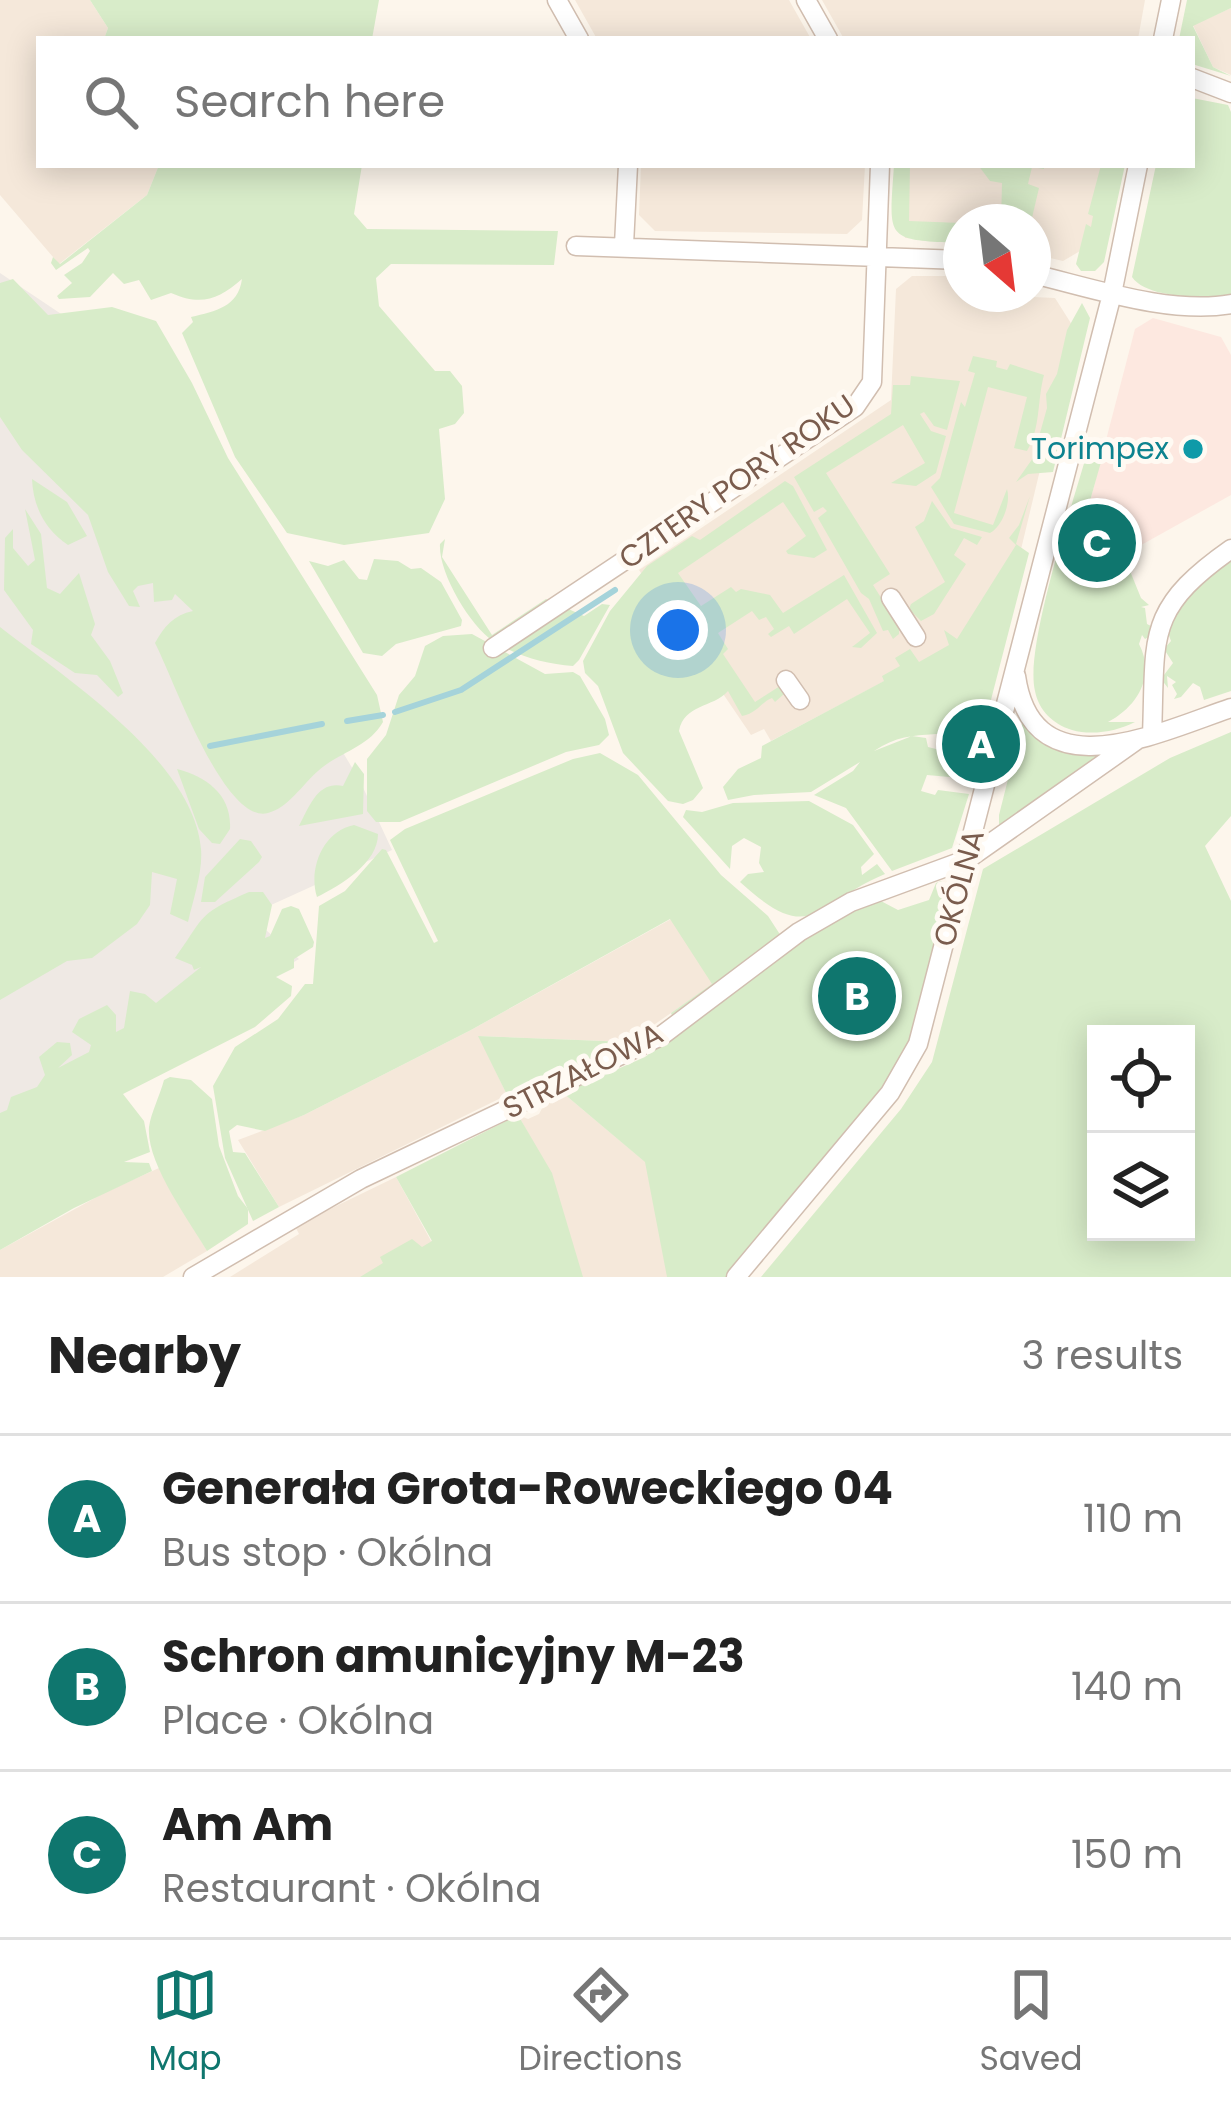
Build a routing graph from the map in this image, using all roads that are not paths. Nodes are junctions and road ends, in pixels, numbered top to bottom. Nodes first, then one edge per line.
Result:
1 (557, 0) edge
2 (806, 0) edge
3 (1171, 0) edge
4 (577, 36) edge
5 (826, 36) edge
6 (1164, 36) edge
7 (1195, 79) edge
8 (1231, 93) edge
9 (628, 168) edge
10 (880, 168) edge
11 (1137, 168) edge
12 (624, 245) junction
13 (576, 246) dead end
14 (877, 255) junction
15 (943, 259) edge
16 (1051, 279) edge
17 (1112, 294) junction
18 (1231, 304) edge
19 (1231, 548) edge
20 (891, 598) dead end
21 (916, 638) dead end
22 (493, 648) dead end
23 (1016, 659) junction
24 (786, 680) dead end
25 (800, 700) dead end
26 (1231, 707) edge
27 (1144, 737) junction
28 (968, 859) junction
29 (193, 1277) edge
30 (736, 1277) edge

1 - 4 street
2 - 5 street
3 - 6 street
7 - 8 street
9 - 12 street
10 - 14 street, CZTERY PORY ROKU
11 - 17 street, OKÓLNA
12 - 13 street
12 - 14 street
14 - 15 street
14 - 22 street, CZTERY PORY ROKU
16 - 17 street
17 - 18 street
17 - 23 street, OKÓLNA
19 - 27 street
20 - 21 street
23 - 27 street
23 - 28 street, OKÓLNA
24 - 25 street
26 - 27 street
27 - 28 street, STRZAŁOWA
28 - 29 street, STRZAŁOWA
28 - 30 street, OKÓLNA

